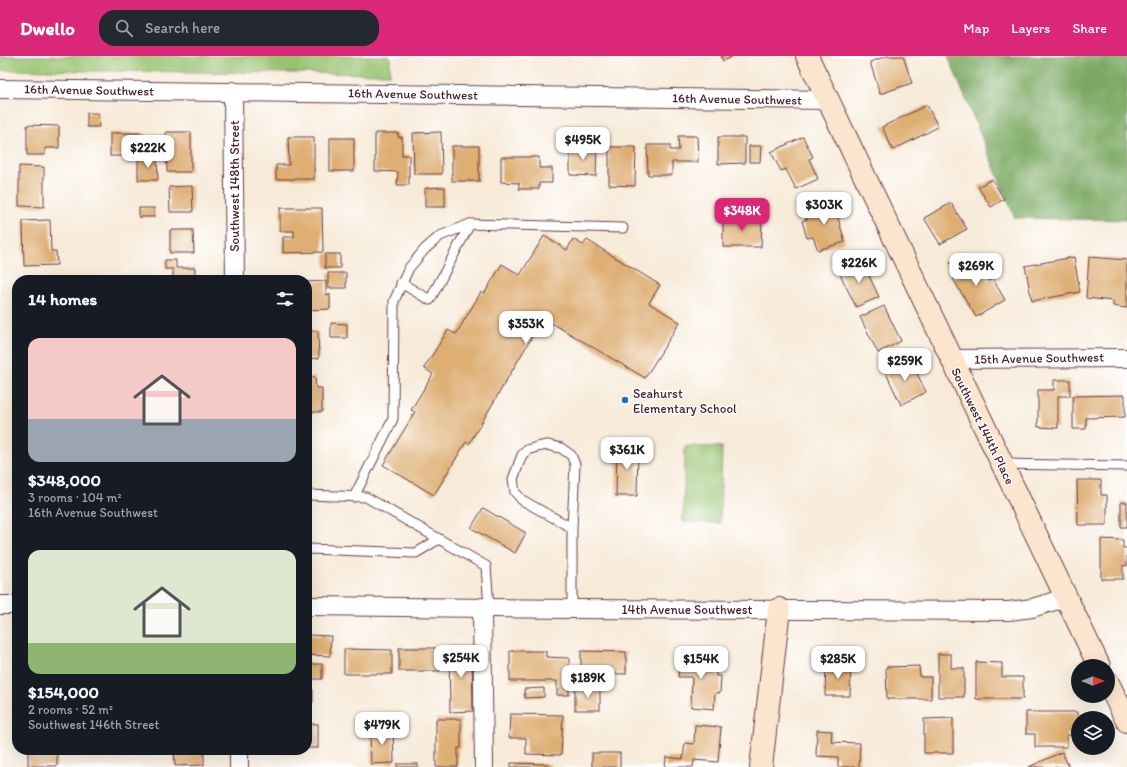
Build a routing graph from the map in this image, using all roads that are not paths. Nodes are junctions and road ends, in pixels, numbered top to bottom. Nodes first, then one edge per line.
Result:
1 (807, 56) edge
2 (0, 89) edge
3 (233, 91) junction
4 (827, 100) junction
5 (470, 224) junction
6 (623, 228) dead end
7 (235, 275) edge
8 (401, 282) junction
9 (1127, 358) edge
10 (951, 359) junction
11 (1001, 464) junction
12 (1127, 466) edge
13 (312, 495) edge
14 (354, 497) junction
15 (572, 528) junction
16 (439, 539) junction
17 (312, 549) edge
18 (1065, 598) junction
19 (0, 605) edge
20 (12, 605) edge
21 (312, 606) edge
22 (485, 607) junction
23 (572, 609) junction
24 (779, 609) junction
25 (1096, 659) edge
26 (1115, 697) edge
27 (1127, 721) edge
28 (239, 755) edge
29 (239, 767) edge
30 (484, 767) edge
31 (761, 767) edge

1 - 4 street, Southwest 144th Place
2 - 3 street, 16th Avenue Southwest
3 - 4 street, 16th Avenue Southwest
3 - 7 street, Southwest 148th Street
4 - 10 street, Southwest 144th Place
5 - 6 lane
5 - 8 lane
5 - 8 lane
8 - 14 lane
9 - 10 street, 15th Avenue Southwest
10 - 11 street, Southwest 144th Place
11 - 12 lane
11 - 18 street, Southwest 144th Place
13 - 14 lane
14 - 16 lane
15 - 15 lane
15 - 23 lane
16 - 17 lane
16 - 22 lane
18 - 24 street, 14th Avenue Southwest
18 - 25 street, Southwest 144th Place
19 - 20 street
21 - 22 street, 14th Avenue Southwest
22 - 23 street, 14th Avenue Southwest
22 - 30 street
23 - 24 street, 14th Avenue Southwest
24 - 31 street
26 - 27 street
28 - 29 street

